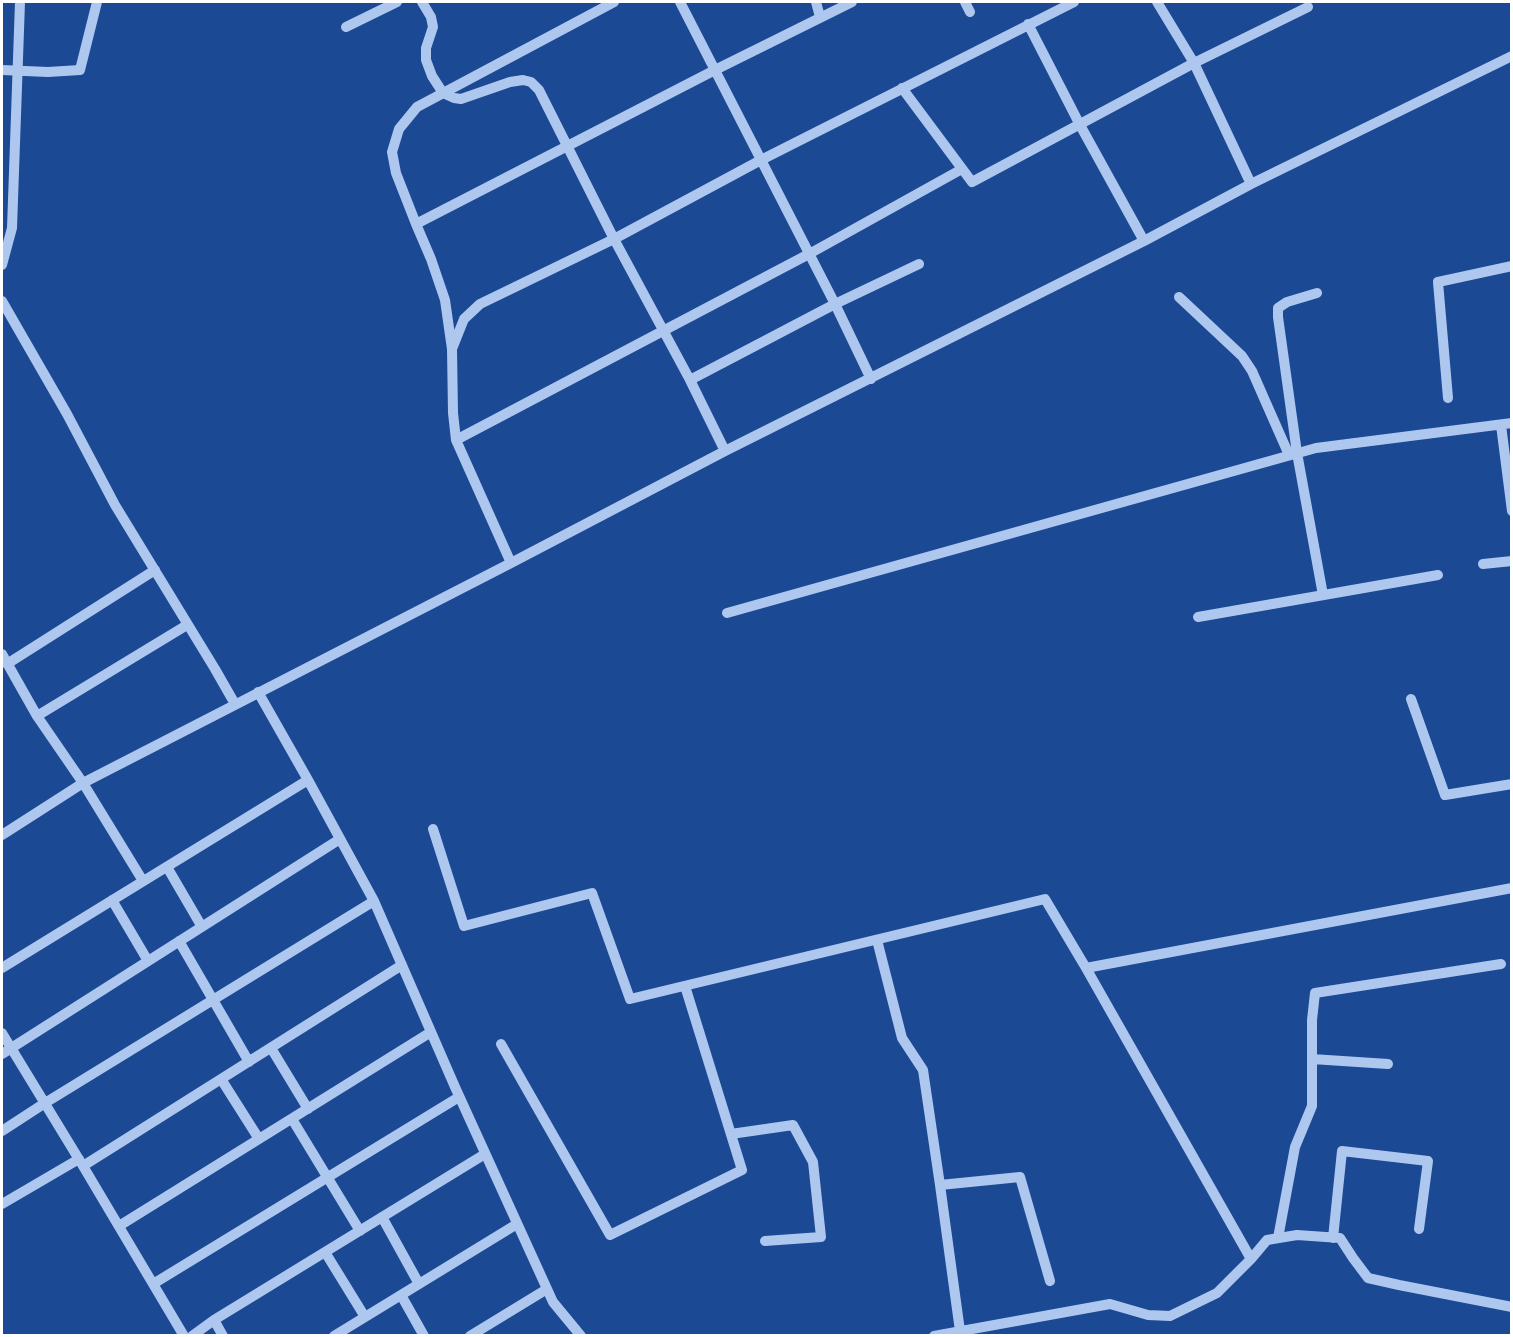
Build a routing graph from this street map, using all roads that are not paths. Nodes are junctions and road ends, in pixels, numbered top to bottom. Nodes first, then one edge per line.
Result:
1 (20, 2) edge
2 (98, 2) edge
3 (397, 2) edge
4 (422, 2) edge
5 (614, 2) edge
6 (680, 2) edge
7 (816, 2) edge
8 (852, 2) edge
9 (1074, 2) edge
10 (1157, 2) edge
11 (1308, 7) dead end
12 (820, 17) junction
13 (1028, 24) junction
14 (346, 27) dead end
15 (1512, 56) edge
16 (1194, 63) junction
17 (2, 70) edge
18 (715, 70) junction
19 (16, 71) junction
20 (902, 88) junction
21 (443, 93) junction
22 (1080, 124) junction
23 (567, 147) junction
24 (761, 160) junction
25 (962, 169) junction
26 (1251, 184) junction
27 (416, 224) junction
28 (614, 239) junction
29 (1144, 241) junction
30 (809, 254) junction
31 (919, 264) dead end
32 (2, 265) edge
33 (1512, 267) edge
34 (1317, 292) dead end
35 (1179, 297) dead end
36 (2, 302) edge
37 (835, 304) junction
38 (663, 330) junction
39 (452, 349) junction
40 (871, 379) junction
41 (690, 380) junction
42 (1448, 398) dead end
43 (1506, 424) edge
44 (456, 440) junction
45 (725, 451) junction
46 (1293, 454) junction
47 (1512, 511) edge
48 (1512, 561) edge
49 (511, 563) junction
50 (1483, 564) dead end
51 (155, 570) junction
52 (1438, 575) dead end
53 (1323, 595) junction
54 (728, 613) dead end
55 (1198, 617) dead end
56 (187, 625) junction
57 (4, 659) edge
58 (258, 692) junction
59 (1411, 699) dead end
60 (235, 704) junction
61 (37, 716) junction
62 (308, 780) junction
63 (83, 783) junction
64 (1512, 784) edge
65 (433, 828) dead end
66 (2, 835) edge
67 (340, 839) junction
68 (167, 867) junction
69 (143, 881) junction
70 (1512, 888) edge
71 (112, 900) junction
72 (374, 901) junction
73 (202, 927) junction
74 (877, 940) junction
75 (179, 941) junction
76 (148, 961) junction
77 (1502, 964) dead end
78 (402, 965) junction
79 (2, 968) edge
80 (1086, 968) junction
81 (685, 986) junction
82 (213, 1000) junction
83 (431, 1032) junction
84 (2, 1033) edge
85 (501, 1044) dead end
86 (271, 1048) junction
87 (6, 1051) edge
88 (1312, 1059) junction
89 (249, 1062) junction
90 (1388, 1064) dead end
91 (221, 1079) junction
92 (459, 1097) junction
93 (45, 1103) junction
94 (308, 1109) junction
95 (292, 1119) junction
96 (2, 1131) edge
97 (731, 1134) junction
98 (259, 1139) junction
99 (485, 1154) junction
100 (81, 1162) junction
101 (327, 1178) junction
102 (940, 1185) junction
103 (2, 1204) edge
104 (382, 1217) junction
105 (517, 1224) junction
106 (119, 1226) junction
107 (1419, 1229) dead end
108 (360, 1231) junction
109 (1278, 1238) junction
110 (1333, 1238) junction
111 (765, 1240) dead end
112 (325, 1252) junction
113 (1251, 1259) junction
114 (1050, 1281) dead end
115 (153, 1284) junction
116 (419, 1284) junction
117 (547, 1289) junction
118 (401, 1294) junction
119 (1512, 1307) edge
120 (365, 1317) junction
121 (214, 1320) junction
122 (960, 1331) junction
123 (184, 1335) edge
124 (192, 1335) edge
125 (223, 1335) edge
126 (334, 1335) edge
127 (424, 1335) edge
128 (470, 1335) edge
129 (581, 1335) edge
130 (934, 1335) edge

1 - 19 street
2 - 19 street
3 - 14 street
4 - 21 street
5 - 21 street
6 - 18 street
7 - 12 street
8 - 12 street
9 - 13 street
10 - 16 street
11 - 16 street
12 - 18 street
13 - 20 street
13 - 22 street
15 - 26 street
16 - 22 street
16 - 26 street
17 - 19 street
18 - 23 street
18 - 24 street
19 - 32 street
20 - 24 street
20 - 25 street
21 - 23 street
21 - 27 street
22 - 25 street
22 - 29 street
23 - 27 street
23 - 28 street
24 - 28 street
24 - 30 street
25 - 30 street
26 - 29 street
27 - 39 street
28 - 38 street
28 - 39 street
29 - 40 street
30 - 37 street
30 - 38 street
31 - 37 street
33 - 42 street
34 - 46 street
35 - 46 street
36 - 51 street
37 - 40 street
37 - 41 street
38 - 41 street
38 - 44 street
39 - 44 street
40 - 45 street
41 - 45 street
43 - 46 street
43 - 47 street
44 - 49 street
45 - 49 street
46 - 53 street
46 - 54 street
48 - 50 street
49 - 58 street
51 - 56 street
51 - 57 street
52 - 53 street
53 - 55 street
56 - 60 street
56 - 61 street
57 - 61 street
58 - 60 street
58 - 62 street
59 - 64 street
60 - 63 street
61 - 63 street
62 - 67 street
62 - 68 street
63 - 66 street
63 - 69 street
65 - 81 street
67 - 72 street
67 - 73 street
68 - 69 street
68 - 73 street
69 - 71 street
70 - 80 street
71 - 76 street
71 - 79 street
72 - 78 street
72 - 82 street
73 - 75 street
74 - 80 street
74 - 81 street
74 - 102 street
75 - 76 street
75 - 82 street
76 - 87 street
77 - 88 street
78 - 83 street
78 - 86 street
80 - 113 street
81 - 97 street
82 - 89 street
82 - 93 street
83 - 92 street
83 - 94 street
84 - 87 street
85 - 97 street
86 - 89 street
86 - 94 street
87 - 93 street
88 - 90 street
88 - 109 street
89 - 91 street
91 - 98 street
91 - 100 street
92 - 99 street
92 - 101 street
93 - 96 street
93 - 100 street
94 - 95 street
95 - 98 street
95 - 101 street
97 - 111 street
98 - 106 street
99 - 104 street
99 - 105 street
100 - 103 street
100 - 106 street
101 - 108 street
101 - 115 street
102 - 114 street
102 - 122 street
104 - 108 street
104 - 116 street
105 - 116 street
105 - 117 street
106 - 115 street
107 - 110 street
108 - 112 street
109 - 110 street
109 - 113 street
110 - 119 street
112 - 120 street
112 - 121 street
113 - 122 street
115 - 123 street
116 - 118 street
117 - 128 street
117 - 129 street
118 - 120 street
118 - 127 street
120 - 126 street
121 - 124 street
121 - 125 street
122 - 130 street

